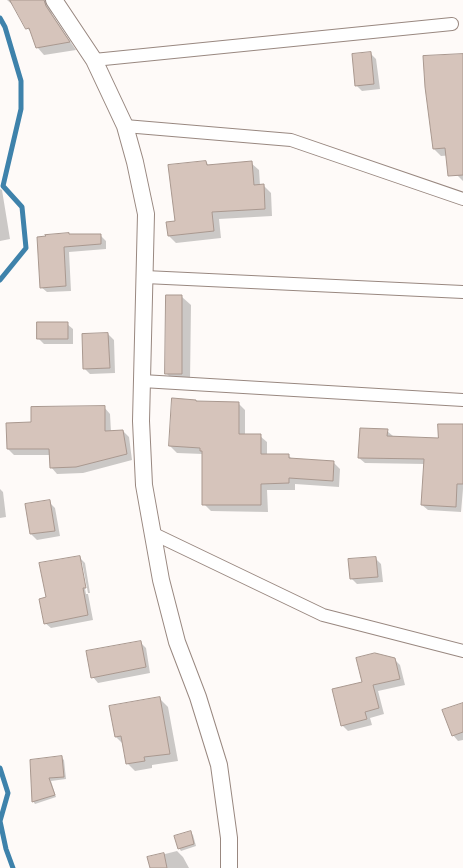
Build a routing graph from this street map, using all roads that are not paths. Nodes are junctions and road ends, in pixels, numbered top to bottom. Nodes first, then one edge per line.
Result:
1 (54, 0) edge
2 (452, 24) dead end
3 (94, 60) junction
4 (124, 126) junction
5 (463, 200) edge
6 (145, 277) junction
7 (463, 292) edge
8 (142, 381) junction
9 (463, 400) edge
10 (152, 534) junction
11 (463, 650) edge
12 (229, 868) edge

1 - 3 street
2 - 3 street
3 - 4 street
4 - 5 street
4 - 6 street
6 - 7 street
6 - 8 street
8 - 9 street
8 - 10 street
10 - 11 street
10 - 12 street

